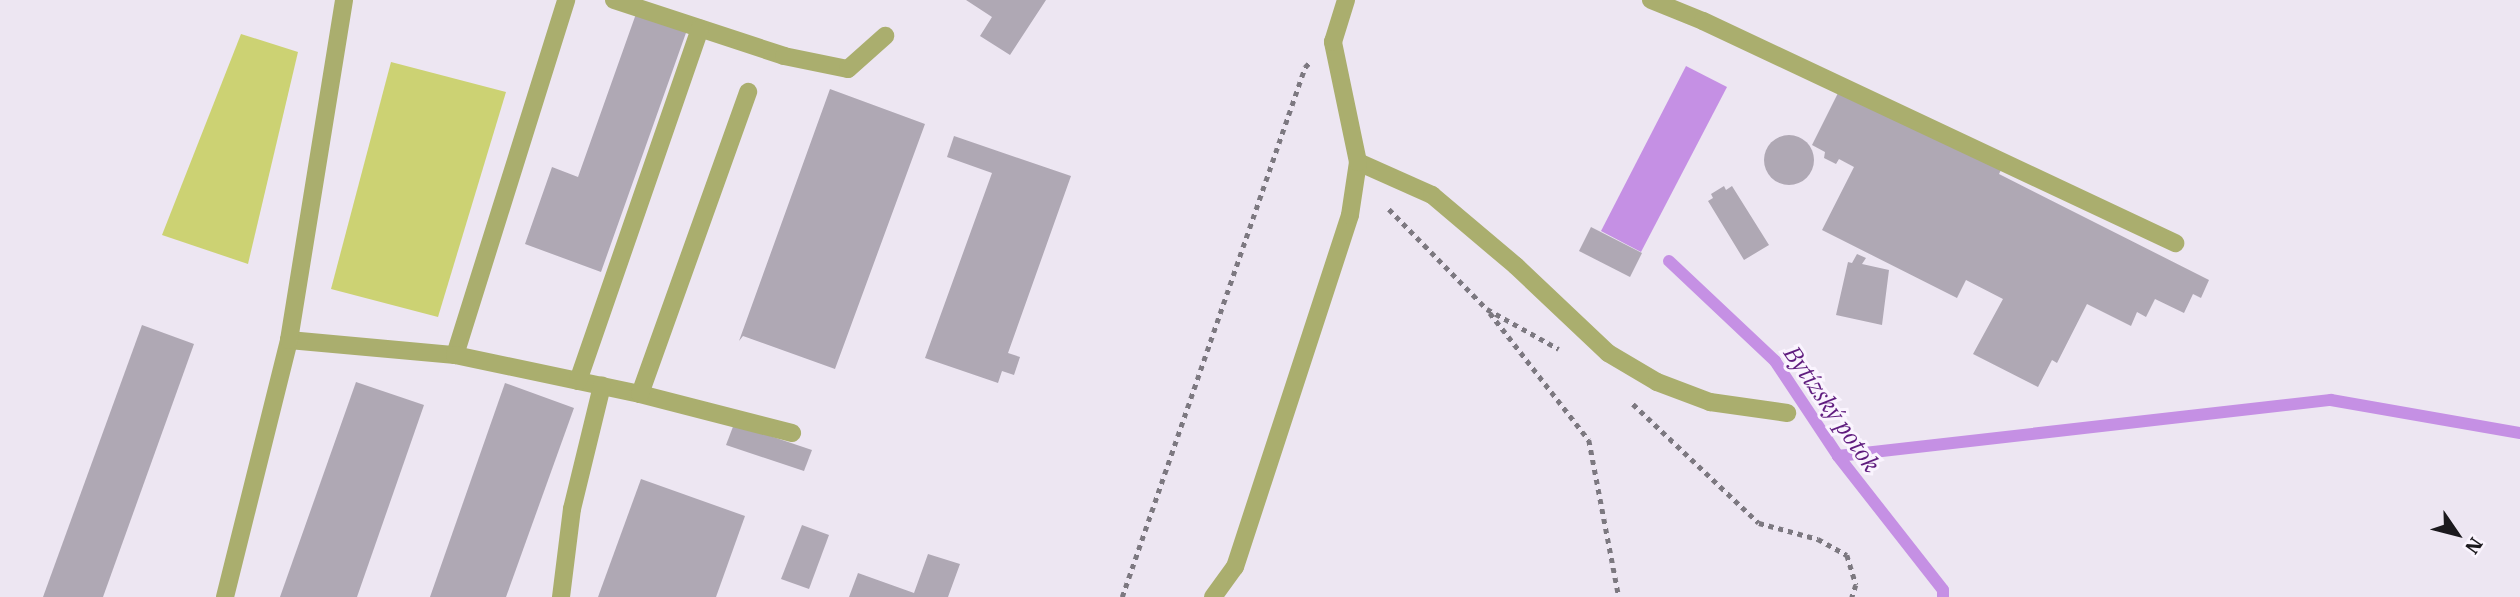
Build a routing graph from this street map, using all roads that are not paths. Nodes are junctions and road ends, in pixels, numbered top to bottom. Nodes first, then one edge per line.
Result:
1 (344, 0) edge
2 (566, 0) edge
3 (614, 0) edge
4 (1346, 0) edge
5 (1651, 0) edge
6 (700, 28) junction
7 (885, 36) dead end
8 (748, 92) dead end
9 (1357, 162) junction
10 (2175, 243) dead end
11 (289, 340) junction
12 (455, 355) junction
13 (578, 381) junction
14 (602, 386) junction
15 (640, 394) junction
16 (1787, 413) dead end
17 (792, 433) dead end
18 (225, 597) edge
19 (561, 597) edge
20 (1213, 597) edge

1 - 11 lane
2 - 12 lane
3 - 6 lane
4 - 9 lane
5 - 10 lane
6 - 7 lane
6 - 13 lane
8 - 15 lane
9 - 16 lane
9 - 20 lane
11 - 12 lane
11 - 18 lane
12 - 13 lane
13 - 14 lane
14 - 15 lane
14 - 19 lane
15 - 17 lane

